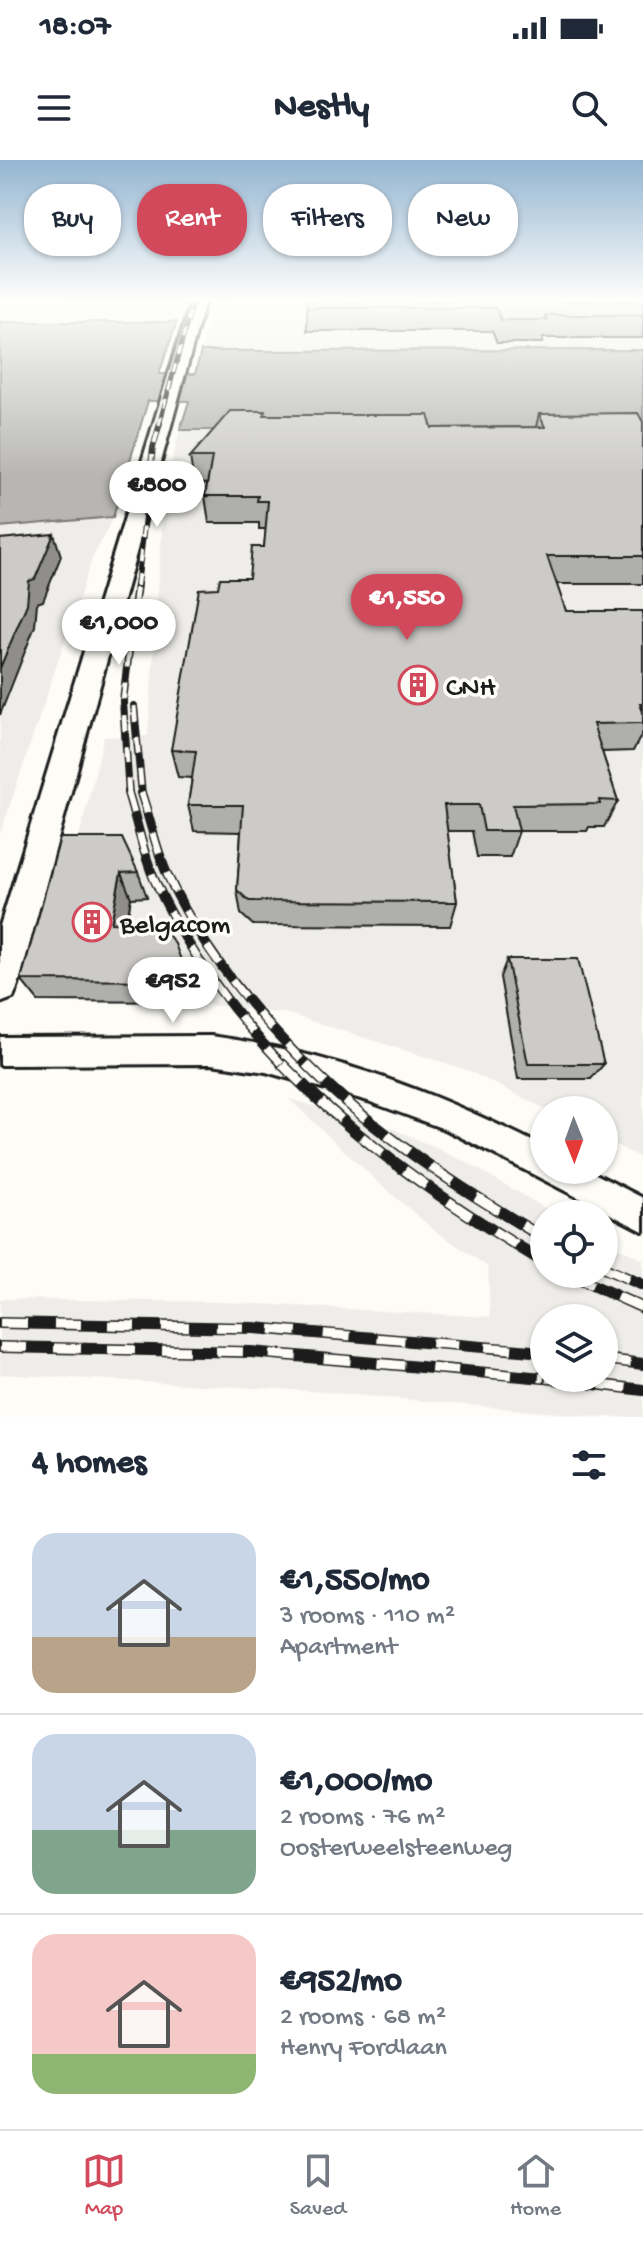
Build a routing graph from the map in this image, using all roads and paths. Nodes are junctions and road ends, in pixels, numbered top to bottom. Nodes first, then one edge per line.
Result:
1 (181, 360) edge
2 (0, 986) edge
3 (0, 1051) edge
4 (530, 1157) edge
5 (582, 1184) edge
6 (643, 1215) edge

1 - 2 main road
3 - 4 street
5 - 6 street

